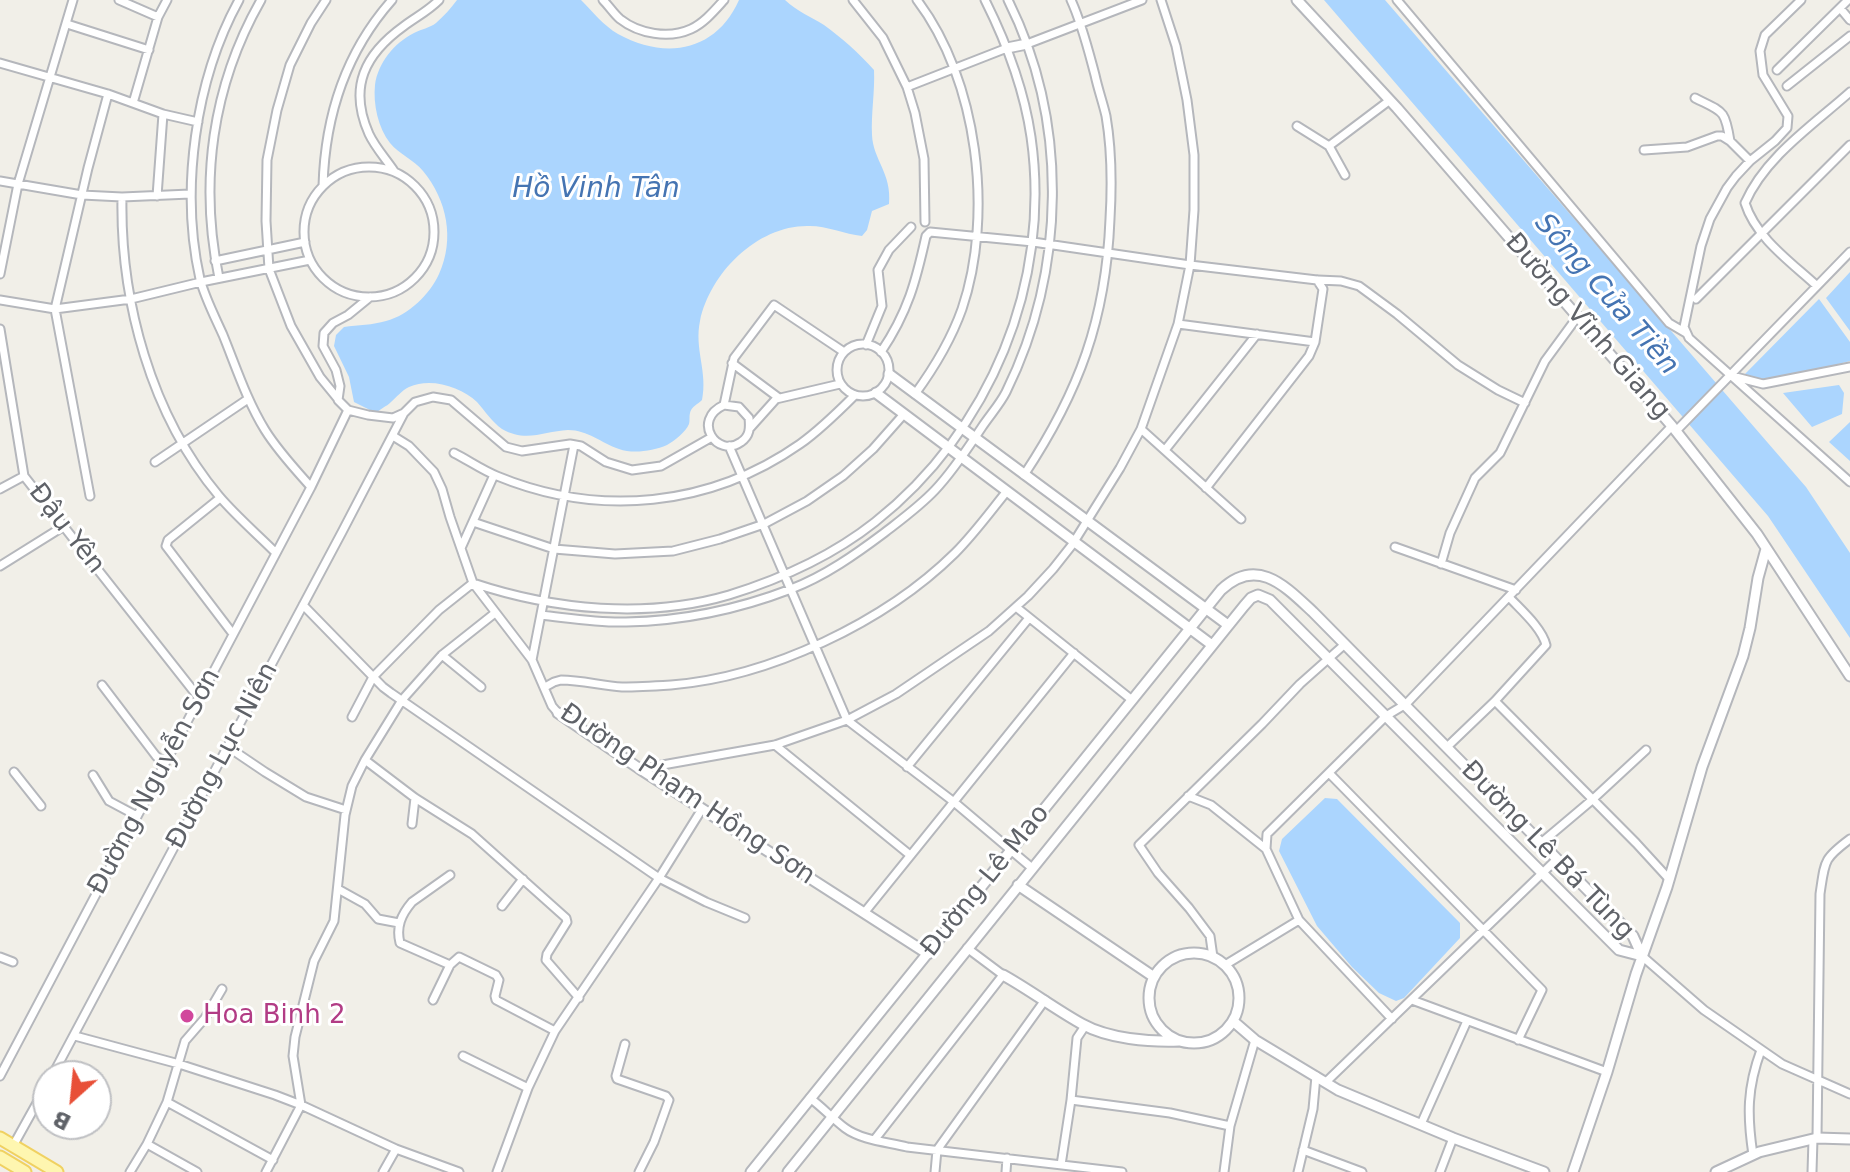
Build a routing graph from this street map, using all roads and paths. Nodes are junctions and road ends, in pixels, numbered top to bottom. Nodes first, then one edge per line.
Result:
1 (73, 0) edge
2 (119, 0) edge
3 (167, 0) edge
4 (239, 0) edge
5 (261, 0) edge
6 (326, 0) edge
7 (392, 0) edge
8 (439, 0) edge
9 (603, 0) edge
10 (724, 0) edge
11 (853, 0) edge
12 (917, 0) edge
13 (985, 0) edge
14 (1008, 0) edge
15 (1071, 0) edge
16 (1142, 0) edge
17 (1161, 0) edge
18 (1297, 0) edge
19 (1397, 0) edge
20 (1801, 0) edge
21 (1848, 0) edge
22 (1840, 8) junction
23 (158, 17) junction
24 (1850, 20) edge
25 (1082, 23) junction
26 (67, 24) junction
27 (1850, 36) edge
28 (1027, 44) junction
29 (1007, 48) junction
30 (149, 50) junction
31 (0, 63) edge
32 (954, 68) junction
33 (1777, 70) dead end
34 (51, 77) junction
35 (1787, 86) dead end
36 (907, 87) junction
37 (1850, 92) edge
38 (108, 94) junction
39 (204, 98) junction
40 (1695, 98) dead end
41 (1390, 100) junction
42 (220, 102) junction
43 (133, 103) junction
44 (163, 114) junction
45 (198, 122) junction
46 (1297, 126) dead end
47 (1730, 141) junction
48 (1850, 145) edge
49 (1329, 146) junction
50 (1644, 150) dead end
51 (1750, 161) junction
52 (395, 173) junction
53 (1345, 175) dead end
54 (0, 181) edge
55 (18, 184) junction
56 (323, 186) junction
57 (190, 194) junction
58 (82, 195) junction
59 (157, 196) junction
60 (122, 197) junction
61 (925, 222) dead end
62 (911, 227) dead end
63 (1761, 233) junction
64 (977, 237) junction
65 (305, 242) junction
66 (1033, 242) junction
67 (1050, 245) junction
68 (268, 251) junction
69 (1850, 252) edge
70 (1109, 254) junction
71 (310, 260) junction
72 (215, 261) junction
73 (1190, 265) junction
74 (269, 269) junction
75 (0, 274) edge
76 (219, 278) junction
77 (1317, 280) junction
78 (201, 282) junction
79 (1817, 286) junction
80 (370, 297) junction
81 (131, 299) junction
82 (1696, 299) dead end
83 (0, 300) edge
84 (55, 309) junction
85 (1578, 316) junction
86 (1178, 324) junction
87 (0, 329) edge
88 (1686, 333) junction
89 (1257, 334) junction
90 (1315, 342) junction
91 (866, 345) junction
92 (844, 352) junction
93 (881, 352) junction
94 (732, 363) junction
95 (1850, 367) edge
96 (889, 374) junction
97 (1727, 379) junction
98 (840, 384) junction
99 (876, 393) junction
100 (915, 394) junction
101 (855, 395) junction
102 (779, 398) junction
103 (248, 399) junction
104 (338, 400) junction
105 (1525, 403) junction
106 (724, 405) junction
107 (348, 410) junction
108 (404, 413) junction
109 (904, 414) junction
110 (750, 428) junction
111 (1674, 428) junction
112 (963, 429) junction
113 (1141, 429) junction
114 (393, 436) junction
115 (712, 437) junction
116 (975, 438) junction
117 (183, 443) junction
118 (574, 445) junction
119 (729, 446) junction
120 (948, 448) junction
121 (1165, 450) junction
122 (454, 453) dead end
123 (961, 457) junction
124 (155, 462) dead end
125 (494, 475) junction
126 (1024, 475) junction
127 (24, 476) junction
128 (743, 476) junction
129 (1850, 482) edge
130 (311, 487) junction
131 (1206, 488) junction
132 (0, 489) edge
133 (1007, 491) junction
134 (90, 496) dead end
135 (564, 496) junction
136 (220, 498) junction
137 (1241, 519) dead end
138 (1086, 521) junction
139 (473, 522) junction
140 (764, 524) junction
141 (64, 526) junction
142 (1074, 541) junction
143 (1395, 547) dead end
144 (461, 548) junction
145 (554, 549) junction
146 (1766, 549) junction
147 (276, 553) junction
148 (1441, 564) junction
149 (0, 566) edge
150 (785, 575) junction
151 (473, 583) junction
152 (791, 589) junction
153 (1221, 590) joint
154 (1516, 590) junction
155 (1509, 597) junction
156 (1270, 600) joint
157 (544, 602) junction
158 (303, 605) junction
159 (1016, 607) junction
160 (1206, 609) junction
161 (495, 613) junction
162 (541, 615) junction
163 (1029, 618) junction
164 (1228, 625) junction
165 (1190, 628) junction
166 (233, 634) junction
167 (1345, 644) junction
168 (1212, 645) junction
169 (816, 646) junction
170 (1074, 653) junction
171 (442, 655) junction
172 (1329, 659) junction
173 (532, 660) junction
174 (1850, 676) edge
175 (373, 677) junction
176 (102, 685) dead end
177 (481, 687) dead end
178 (545, 687) junction
179 (199, 698) junction
180 (402, 700) junction
181 (1132, 700) junction
182 (1495, 701) junction
183 (1406, 704) junction
184 (558, 713) joint
185 (1386, 716) junction
186 (352, 717) dead end
187 (847, 720) junction
188 (775, 745) junction
189 (228, 747) junction
190 (1447, 747) junction
191 (1646, 750) dead end
192 (365, 760) junction
193 (166, 761) junction
194 (907, 767) junction
195 (640, 769) junction
196 (14, 772) dead end
197 (1329, 773) junction
198 (93, 775) dead end
199 (1188, 796) junction
200 (415, 798) junction
201 (1592, 800) junction
202 (954, 802) junction
203 (41, 806) dead end
204 (702, 809) junction
205 (346, 810) junction
206 (137, 816) junction
207 (412, 824) dead end
208 (1850, 839) edge
209 (1541, 843) junction
210 (1266, 849) junction
211 (1011, 850) junction
212 (910, 855) junction
213 (1557, 859) junction
214 (1032, 868) junction
215 (1542, 874) junction
216 (450, 875) dead end
217 (659, 878) junction
218 (523, 879) junction
219 (1669, 879) junction
220 (1018, 885) junction
221 (338, 889) junction
222 (502, 906) dead end
223 (864, 913) junction
224 (745, 918) dead end
225 (1299, 920) junction
226 (399, 923) junction
227 (1483, 931) junction
228 (967, 948) junction
229 (928, 954) junction
230 (1642, 956) junction
231 (0, 957) edge
232 (1213, 957) junction
233 (13, 962) dead end
234 (450, 965) junction
235 (1225, 965) junction
236 (1003, 975) junction
237 (1154, 977) junction
238 (222, 989) dead end
239 (579, 998) junction
240 (433, 1000) dead end
241 (1045, 1000) junction
242 (1412, 1000) junction
243 (1392, 1019) junction
244 (1233, 1021) junction
245 (1467, 1021) junction
246 (1085, 1026) junction
247 (555, 1031) junction
248 (75, 1036) junction
249 (1255, 1040) junction
250 (1518, 1040) junction
251 (1183, 1041) junction
252 (625, 1044) dead end
253 (1761, 1050) junction
254 (463, 1056) dead end
255 (61, 1060) edge
256 (179, 1064) junction
257 (1607, 1072) junction
258 (0, 1076) edge
259 (1316, 1076) junction
260 (1326, 1082) junction
261 (1818, 1082) junction
262 (528, 1088) junction
263 (1850, 1094) edge
264 (810, 1098) junction
265 (1071, 1100) junction
266 (167, 1102) junction
267 (301, 1105) junction
268 (32, 1112) edge
269 (834, 1117) junction
270 (1421, 1124) junction
271 (1230, 1126) junction
272 (0, 1138) edge
273 (1453, 1138) junction
274 (1815, 1138) junction
275 (875, 1139) junction
276 (1850, 1139) edge
277 (147, 1144) junction
278 (13, 1146) junction
279 (396, 1149) junction
280 (937, 1150) junction
281 (1303, 1150) junction
282 (1753, 1155) junction
283 (1007, 1158) junction
284 (2, 1159) edge
285 (273, 1160) junction
286 (1061, 1165) junction
287 (1734, 1168) edge
288 (25, 1172) edge
289 (57, 1172) edge
290 (130, 1172) edge
291 (197, 1172) edge
292 (266, 1172) edge
293 (383, 1172) edge
294 (458, 1172) edge
295 (497, 1172) edge
296 (639, 1172) edge
297 (751, 1172) edge
298 (788, 1172) edge
299 (935, 1172) edge
300 (1006, 1172) edge
301 (1122, 1172) edge
302 (1224, 1172) edge
303 (1298, 1172) edge
304 (1362, 1172) edge
305 (1440, 1172) edge
306 (1544, 1172) edge
307 (1573, 1172) edge
308 (1716, 1172) edge
309 (1812, 1172) edge

1 - 26 street
2 - 23 street
3 - 23 street
4 - 39 street
5 - 42 street
6 - 68 street
7 - 56 street
8 - 52 street
9 - 10 street
11 - 36 street
12 - 32 street
13 - 29 street
14 - 28 street
15 - 25 street
16 - 25 street
17 - 73 street
18 - 41 street, Đường Vĩnh Giang
19 - 88 street
20 - 51 street
21 - 22 street
22 - 24 street
22 - 33 street
23 - 30 street
25 - 28 street
25 - 70 street
26 - 30 street
26 - 34 street
27 - 35 street
28 - 29 street
28 - 67 street
29 - 32 street
29 - 66 street
30 - 43 street
31 - 34 street
32 - 36 street
32 - 64 street
34 - 38 street
34 - 55 street
36 - 61 street
37 - 63 street
38 - 43 street
38 - 58 street
39 - 42 street
39 - 45 street
40 - 47 street
41 - 49 street
41 - 85 street, Đường Vĩnh Giang
42 - 72 street
43 - 44 street
44 - 45 street
44 - 59 street
45 - 57 street
46 - 49 street
47 - 50 street
47 - 51 street
48 - 63 street
49 - 53 street
51 - 88 street
52 - 56 street
52 - 80 street
54 - 55 street
55 - 58 street
55 - 75 street
56 - 65 street
57 - 59 street
57 - 78 street
58 - 60 street
58 - 84 street
59 - 60 street
60 - 81 street
62 - 91 street
63 - 79 street
63 - 82 street
64 - 66 street
64 - 93 street
64 - 100 street
65 - 68 street
65 - 71 street
66 - 67 street
66 - 112 street
67 - 70 street
67 - 116 street
68 - 72 street
68 - 74 street
69 - 79 street
70 - 73 street
70 - 126 street
71 - 74 street
71 - 80 street
72 - 76 street
73 - 77 street
73 - 86 street
74 - 76 street
74 - 104 street
76 - 78 street
77 - 90 street
77 - 105 street
78 - 81 street
78 - 103 street
79 - 97 street
80 - 104 street
81 - 84 street
81 - 117 street
83 - 84 street
84 - 134 street
85 - 105 street
85 - 111 street, Đường Vĩnh Giang
86 - 89 street
86 - 113 street
87 - 127 street, Đậu Yên
88 - 97 street
89 - 90 street
89 - 121 street
90 - 131 street
91 - 92 street
91 - 93 street
92 - 94 street
92 - 98 street
93 - 96 street
94 - 102 street
94 - 106 street
95 - 97 street
96 - 99 street
96 - 100 street
97 - 111 street
97 - 129 street
98 - 101 street
98 - 102 street
99 - 101 street
99 - 109 street
100 - 112 street
101 - 128 street
102 - 110 street
103 - 117 street
103 - 130 street
104 - 107 street
105 - 148 street
106 - 110 street
106 - 115 street
107 - 108 street
107 - 130 street, Đường Nguyễn Sơn
108 - 114 street, Đường Lục Niên
108 - 118 street
109 - 120 street
109 - 140 street
110 - 119 street
111 - 146 street, Đường Vĩnh Giang
111 - 154 street
112 - 116 street
112 - 120 street
113 - 121 street
113 - 138 street
114 - 144 street, Đường Phạm Hồng Sơn
114 - 158 street, Đường Lục Niên
115 - 118 street
115 - 119 street
116 - 123 street
116 - 126 street
117 - 124 street
117 - 136 street
118 - 135 street
119 - 128 street
120 - 123 street
120 - 150 street
121 - 131 street
122 - 125 street
123 - 133 street
123 - 152 street
125 - 135 street
125 - 139 street
126 - 138 street
127 - 132 street
127 - 141 street, Đậu Yên
128 - 135 street
128 - 140 street
130 - 147 street, Đường Nguyễn Sơn
131 - 137 street
133 - 142 street
133 - 169 street
135 - 145 street
136 - 147 street
136 - 166 street
138 - 142 street
138 - 160 street
139 - 144 street
139 - 145 street
140 - 145 street
140 - 150 street
141 - 149 street
141 - 179 street, Đậu Yên
142 - 159 street
142 - 165 street
143 - 148 street
144 - 151 street, Đường Phạm Hồng Sơn
145 - 157 street
146 - 174 street, Đường Vĩnh Giang
146 - 219 street
147 - 166 street, Đường Nguyễn Sơn
148 - 154 street
150 - 152 street
150 - 157 street
151 - 157 street
151 - 161 street, Đường Phạm Hồng Sơn
151 - 175 street
152 - 162 street
152 - 169 street
153 - 160 street, Đường Lê Mao
153 - 167 street, Đường Lê Bá Tùng
154 - 155 street
155 - 182 street
155 - 183 street
156 - 164 street, Đường Lê Mao
156 - 172 street, Đường Lê Bá Tùng
157 - 162 street
158 - 175 street
158 - 189 street, Đường Lục Niên
159 - 163 street
159 - 187 street
160 - 164 street
160 - 165 street, Đường Lê Mao
161 - 171 street
161 - 173 street, Đường Phạm Hồng Sơn
162 - 173 street
163 - 170 street
163 - 194 street
164 - 168 street, Đường Lê Mao
165 - 168 street
165 - 181 street, Đường Lê Mao
166 - 179 street, Đường Nguyễn Sơn
167 - 172 street
167 - 183 street, Đường Lê Bá Tùng
168 - 214 street, Đường Lê Mao
169 - 178 street
169 - 187 street
170 - 181 street
170 - 202 street
171 - 177 street
171 - 180 street
172 - 185 street, Đường Lê Bá Tùng
172 - 199 street
173 - 178 street, Đường Phạm Hồng Sơn
175 - 180 street
175 - 186 street
176 - 193 street
178 - 184 street, Đường Phạm Hồng Sơn
179 - 193 street, Đường Nguyễn Sơn
180 - 192 street
180 - 217 street
181 - 211 street, Đường Lê Mao
182 - 190 street
182 - 201 street
183 - 185 street
183 - 190 street, Đường Lê Bá Tùng
184 - 195 street, Đường Phạm Hồng Sơn
185 - 197 street
185 - 215 street, Đường Lê Bá Tùng
187 - 188 street
187 - 194 street
188 - 195 street
188 - 212 street
189 - 205 street
189 - 248 street, Đường Lục Niên
190 - 209 street, Đường Lê Bá Tùng
191 - 201 street
192 - 200 street
192 - 205 street
193 - 206 street, Đường Nguyễn Sơn
194 - 202 street
195 - 204 street, Đường Phạm Hồng Sơn
196 - 203 street
197 - 210 street
197 - 227 street
198 - 206 street
199 - 210 street
199 - 232 street
200 - 207 street
200 - 218 street
201 - 209 street
201 - 219 street
202 - 211 street
202 - 212 street
204 - 217 street
204 - 223 street, Đường Phạm Hồng Sơn
205 - 221 street
206 - 258 street, Đường Nguyễn Sơn
208 - 261 street
209 - 213 street, Đường Lê Bá Tùng
210 - 225 street
211 - 214 street
211 - 229 street, Đường Lê Mao
212 - 223 street
213 - 215 street
213 - 230 street, Đường Lê Bá Tùng
214 - 220 street, Đường Lê Mao
215 - 227 street
215 - 230 street, Đường Lê Bá Tùng
216 - 226 street
217 - 224 street
217 - 239 street
218 - 222 street
218 - 239 street
219 - 230 street
220 - 228 street, Đường Lê Mao
220 - 237 street
221 - 226 street
221 - 267 street
223 - 229 street, Đường Phạm Hồng Sơn
225 - 235 street
225 - 243 street
226 - 234 street
227 - 242 street
227 - 250 street
228 - 236 street
228 - 269 street, Đường Lê Mao
229 - 264 street, Đường Lê Mao
230 - 253 street
230 - 257 street
231 - 233 street
232 - 235 street
232 - 237 street
234 - 240 street
234 - 247 street
235 - 244 street
236 - 241 street
236 - 275 street
237 - 251 street
238 - 256 street
239 - 247 street
241 - 246 street
241 - 280 street
242 - 243 street
242 - 245 street
243 - 260 street
244 - 249 street
244 - 251 street
245 - 250 street
245 - 270 street
246 - 251 street
246 - 265 street
247 - 262 street
248 - 255 street, Đường Lục Niên
248 - 256 street
249 - 259 street
249 - 271 street
250 - 257 street
252 - 296 street
253 - 261 street
253 - 282 street
254 - 262 street
256 - 266 street
256 - 267 street
257 - 307 street
259 - 260 street
259 - 281 street
260 - 270 street
261 - 263 street
261 - 274 street
262 - 295 street
264 - 269 street
264 - 297 street, Đường Lê Mao
265 - 271 street
265 - 286 street
266 - 277 street
266 - 285 street
267 - 279 street
267 - 285 street
268 - 278 street
269 - 275 street
269 - 298 street, Đường Lê Mao
270 - 273 street
271 - 302 street
272 - 278 main road
273 - 305 street
273 - 306 street
274 - 276 street
274 - 282 street
274 - 309 street
275 - 280 street
277 - 290 street
277 - 291 street
278 - 284 main road
278 - 289 main road
279 - 293 street
279 - 294 street
280 - 283 street
280 - 299 street
281 - 303 street
281 - 304 street
282 - 287 street
283 - 286 street
283 - 300 street
284 - 288 main road
285 - 292 street
286 - 301 street
287 - 308 street

